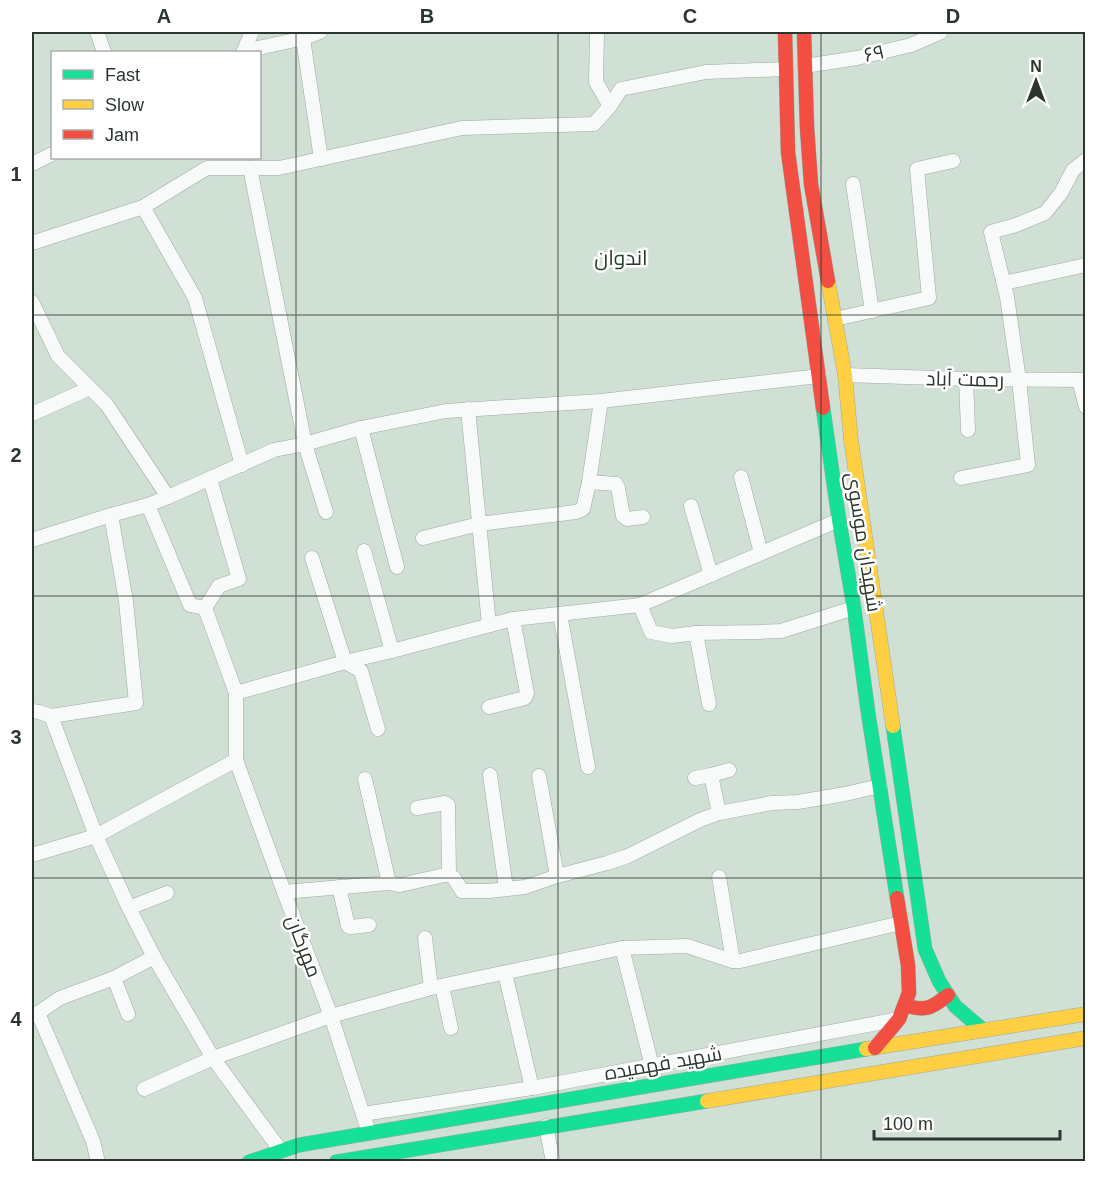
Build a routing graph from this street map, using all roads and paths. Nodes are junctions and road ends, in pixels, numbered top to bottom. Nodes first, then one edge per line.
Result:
1 (97, 32) edge
2 (252, 32) edge
3 (320, 32) edge
4 (597, 32) edge
5 (785, 32) edge
6 (804, 32) edge
7 (941, 32) edge
8 (303, 34) edge
9 (104, 51) edge
10 (243, 51) edge
11 (246, 51) edge
12 (805, 66) junction
13 (786, 69) junction
14 (610, 106) junction
15 (51, 154) edge
16 (321, 159) junction
17 (953, 160) dead end
18 (1086, 160) edge
19 (32, 164) edge
20 (250, 168) junction
21 (853, 184) dead end
22 (143, 207) junction
23 (32, 243) edge
24 (1086, 265) edge
25 (1004, 283) junction
26 (32, 302) edge
27 (872, 310) junction
28 (835, 319) junction
29 (845, 375) junction
30 (819, 376) junction
31 (966, 380) junction
32 (1019, 380) junction
33 (1082, 380) edge
34 (90, 388) junction
35 (601, 401) junction
36 (1086, 407) edge
37 (468, 409) junction
38 (32, 414) edge
39 (361, 428) junction
40 (968, 430) dead end
41 (305, 444) junction
42 (242, 465) junction
43 (741, 477) dead end
44 (961, 478) dead end
45 (210, 479) junction
46 (589, 482) junction
47 (168, 497) junction
48 (148, 505) junction
49 (691, 506) dead end
50 (326, 512) dead end
51 (111, 516) junction
52 (644, 516) dead end
53 (840, 520) junction
54 (479, 524) junction
55 (423, 538) dead end
56 (32, 540) edge
57 (364, 551) dead end
58 (761, 553) junction
59 (312, 558) dead end
60 (397, 567) dead end
61 (711, 574) junction
62 (640, 605) junction
63 (205, 608) junction
64 (855, 608) junction
65 (560, 614) junction
66 (513, 619) junction
67 (489, 625) junction
68 (696, 633) junction
69 (392, 651) junction
70 (345, 662) junction
71 (236, 693) junction
72 (710, 704) dead end
73 (489, 707) dead end
74 (32, 711) edge
75 (51, 716) junction
76 (378, 729) dead end
77 (236, 760) junction
78 (588, 767) dead end
79 (729, 770) dead end
80 (490, 775) dead end
81 (711, 775) junction
82 (539, 776) dead end
83 (695, 778) dead end
84 (365, 779) dead end
85 (880, 786) junction
86 (417, 808) dead end
87 (719, 813) junction
88 (96, 836) junction
89 (32, 855) edge
90 (449, 874) junction
91 (557, 876) junction
92 (719, 877) dead end
93 (389, 883) junction
94 (339, 887) junction
95 (506, 888) junction
96 (284, 892) junction
97 (167, 893) dead end
98 (129, 908) junction
99 (901, 924) junction
100 (369, 925) dead end
101 (425, 938) dead end
102 (622, 948) junction
103 (154, 957) junction
104 (733, 962) junction
105 (505, 973) junction
106 (114, 978) junction
107 (437, 987) junction
108 (948, 995) junction
109 (905, 1005) junction
110 (35, 1014) edge
111 (128, 1014) dead end
112 (1086, 1014) edge
113 (331, 1016) junction
114 (899, 1019) junction
115 (452, 1028) dead end
116 (983, 1030) junction
117 (1086, 1038) edge
118 (875, 1048) junction
119 (213, 1058) junction
120 (651, 1066) junction
121 (656, 1084) junction
122 (532, 1088) junction
123 (144, 1089) dead end
124 (497, 1112) junction
125 (363, 1114) junction
126 (464, 1117) junction
127 (546, 1126) junction
128 (369, 1133) junction
129 (502, 1134) junction
130 (468, 1139) junction
131 (281, 1151) junction
132 (98, 1161) edge
133 (249, 1161) edge
134 (336, 1161) edge
135 (553, 1161) edge

1 - 9 street
2 - 10 street
3 - 8 street
4 - 14 street
5 - 13 street, شهیدان موسوی
6 - 12 street, شهیدان موسوی
7 - 12 street, ۶۹
8 - 11 street
8 - 16 street
12 - 28 street, شهیدان موسوی
13 - 14 street
13 - 30 street, شهیدان موسوی
14 - 16 street
15 - 19 street
16 - 20 street
17 - 27 street
18 - 25 street
20 - 22 street
20 - 41 street
21 - 27 street
22 - 23 street
22 - 42 street
24 - 25 street
25 - 32 street
26 - 34 street
27 - 28 street
28 - 29 street, شهیدان موسوی
29 - 31 street, رحمت آباد
29 - 108 street, شهیدان موسوی
30 - 35 street
30 - 53 street, شهیدان موسوی
31 - 32 street, رحمت آباد
31 - 40 street
32 - 33 street, رحمت آباد
32 - 44 street
33 - 36 street
34 - 38 street
34 - 47 street
35 - 37 street
35 - 46 street
37 - 39 street
37 - 54 street
39 - 41 street
39 - 60 street
41 - 42 street
41 - 50 street
42 - 45 street
43 - 58 street
45 - 47 street
45 - 63 street
46 - 52 street
46 - 54 street
47 - 48 street
48 - 51 street
48 - 63 street
49 - 61 street
51 - 56 street
51 - 75 street
53 - 58 street
53 - 64 street, شهیدان موسوی
54 - 55 street
54 - 67 street
57 - 69 street
58 - 61 street
59 - 70 street
61 - 62 street
62 - 65 street
62 - 68 street
63 - 71 street
64 - 68 street
64 - 85 street, شهیدان موسوی
65 - 66 street
65 - 78 street
66 - 67 street
66 - 73 street
67 - 69 street
68 - 72 street
69 - 70 street
70 - 71 street
70 - 76 street
71 - 77 street, مهرگان
74 - 75 street
75 - 88 street
77 - 88 street
77 - 96 street, مهرگان
79 - 81 street
80 - 95 street
81 - 83 street
81 - 87 street
82 - 91 street
84 - 93 street
85 - 87 street
85 - 99 street, شهیدان موسوی
86 - 90 street
87 - 91 street
88 - 89 street
88 - 98 street
90 - 93 street
90 - 95 street
91 - 95 street
92 - 104 street
93 - 94 street
94 - 96 street
94 - 100 street
96 - 113 street, مهرگان
97 - 98 street
98 - 103 street
99 - 104 street
99 - 109 street, شهیدان موسوی
101 - 107 street
102 - 104 street
102 - 105 street
102 - 120 street
103 - 106 street
103 - 119 street
105 - 107 street
105 - 122 street
106 - 110 street
106 - 111 street
107 - 113 street
107 - 115 street
108 - 109 street
108 - 116 street, شهیدان موسوی
109 - 114 street, شهیدان موسوی
110 - 132 street
112 - 116 street, شهید فهمیده
113 - 119 street
113 - 125 street, مهرگان
114 - 118 street, شهیدان موسوی
114 - 120 street
116 - 118 street, شهید فهمیده
117 - 127 street
118 - 121 street, شهید فهمیده
119 - 123 street
119 - 131 street
120 - 121 street
120 - 122 street
121 - 124 street, شهید فهمیده
122 - 125 street
124 - 126 street, شهید فهمیده
124 - 129 street
125 - 128 street, مهرگان
126 - 128 street, شهید فهمیده
126 - 130 street
127 - 129 street
127 - 135 street
128 - 131 street, شهید فهمیده
129 - 130 street
130 - 134 street
131 - 133 street, شهید فهمیده

